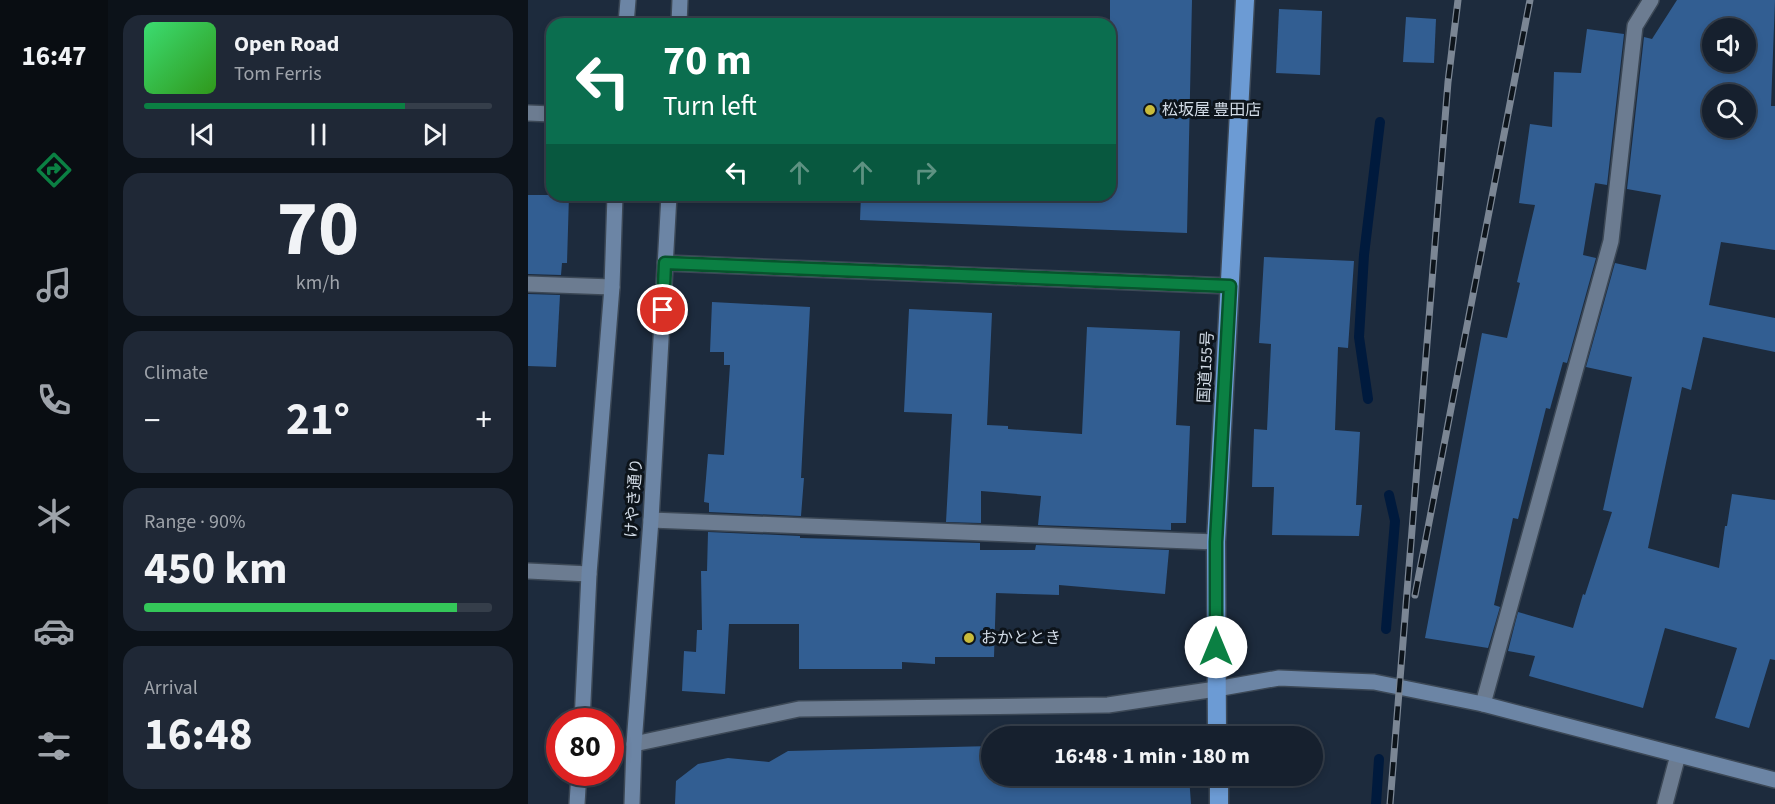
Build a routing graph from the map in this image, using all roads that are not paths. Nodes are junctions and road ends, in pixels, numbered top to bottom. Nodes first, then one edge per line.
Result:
1 (628, 0) edge
2 (680, 0) edge
3 (1245, 0) edge
4 (1651, 0) edge
5 (626, 18) edge
6 (679, 18) edge
7 (528, 113) edge
8 (546, 114) edge
9 (615, 201) edge
10 (669, 201) edge
11 (665, 263) junction
12 (528, 284) edge
13 (1230, 286) junction
14 (612, 287) junction
15 (651, 520) junction
16 (1216, 542) junction
17 (528, 571) edge
18 (589, 574) junction
19 (1216, 689) junction
20 (1483, 704) junction
21 (583, 708) edge
22 (1217, 726) edge
23 (634, 744) junction
24 (1678, 755) junction
25 (1775, 780) edge
26 (579, 786) edge
27 (1218, 786) edge
28 (578, 804) edge
29 (632, 804) edge
30 (1219, 804) edge
31 (1665, 804) edge

1 - 5 street
2 - 6 street
3 - 13 highway, 国道155号
4 - 20 street
7 - 8 street
9 - 14 street
10 - 11 street, けやき通り
11 - 13 street
11 - 15 street, けやき通り
12 - 14 street
13 - 16 highway, 国道155号
14 - 18 street
15 - 16 street
15 - 23 street, けやき通り
16 - 19 highway, 国道155号
17 - 18 street
18 - 21 street
19 - 20 street
19 - 22 highway, 国道155号
19 - 23 street
20 - 24 street
23 - 29 street, けやき通り
24 - 25 street
24 - 31 street
26 - 28 street
27 - 30 highway

